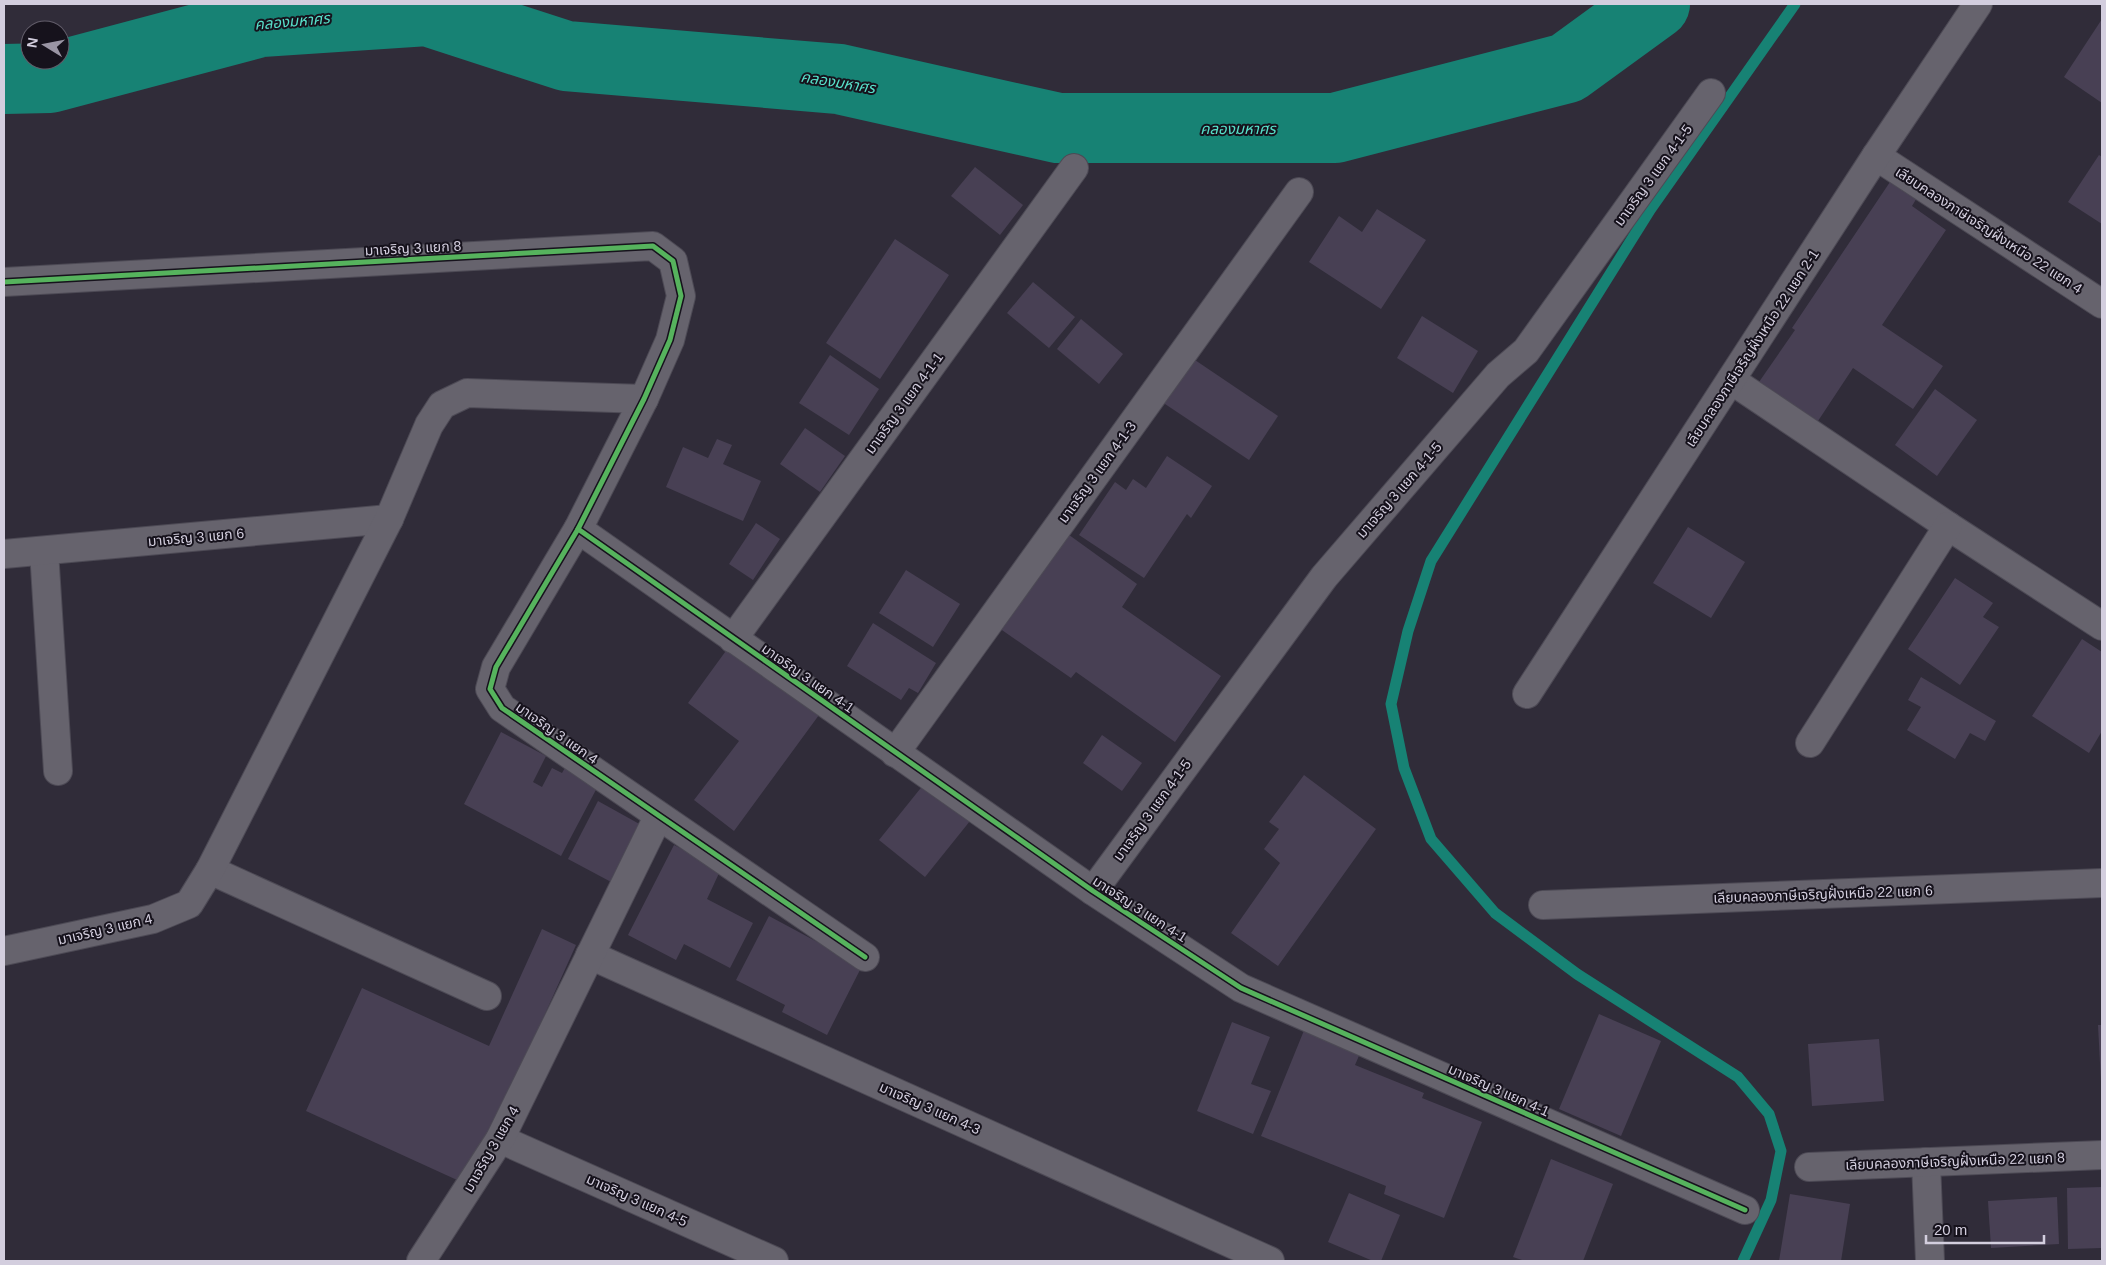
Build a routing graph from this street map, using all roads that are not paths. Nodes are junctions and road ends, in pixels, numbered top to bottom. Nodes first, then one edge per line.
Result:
1 (1978, 4) edge
2 (1711, 94) dead end
3 (1876, 156) junction
4 (1074, 168) dead end
5 (1299, 192) dead end
6 (4, 282) edge
7 (2102, 304) edge
8 (1731, 380) junction
9 (644, 399) junction
10 (388, 519) junction
11 (1948, 526) junction
12 (578, 529) junction
13 (44, 551) junction
14 (4, 554) edge
15 (2102, 626) edge
16 (733, 639) junction
17 (1527, 694) dead end
18 (1810, 743) dead end
19 (895, 753) junction
20 (58, 771) dead end
21 (658, 817) junction
22 (210, 870) junction
23 (2102, 883) edge
24 (1093, 891) junction
25 (1543, 905) dead end
26 (4, 951) edge
27 (590, 955) junction
28 (865, 957) dead end
29 (487, 996) dead end
30 (500, 1139) junction
31 (2102, 1155) edge
32 (1926, 1162) junction
33 (1809, 1167) dead end
34 (1745, 1210) dead end
35 (421, 1261) edge
36 (774, 1261) edge
37 (1270, 1261) edge
38 (1930, 1261) edge

1 - 3 street, เลียบคลองภาษีเจริญฝั่งเหนือ 22 แยก 2-1
2 - 24 street, มาเจริญ 3 แยก 4-1-5
3 - 7 street, เลียบคลองภาษีเจริญฝั่งเหนือ 22 แยก 4
3 - 8 street, เลียบคลองภาษีเจริญฝั่งเหนือ 22 แยก 2-1
4 - 16 street, มาเจริญ 3 แยก 4-1-1
5 - 19 street, มาเจริญ 3 แยก 4-1-3
6 - 9 street, มาเจริญ 3 แยก 8
8 - 11 street
8 - 17 street, เลียบคลองภาษีเจริญฝั่งเหนือ 22 แยก 2-1
9 - 10 street, มาเจริญ 3 แยก 4
9 - 12 street, มาเจริญ 3 แยก 4
10 - 13 street, มาเจริญ 3 แยก 6
10 - 22 street, มาเจริญ 3 แยก 4
11 - 15 street
11 - 18 street
12 - 16 street, มาเจริญ 3 แยก 4-1
12 - 21 street, มาเจริญ 3 แยก 4
13 - 14 street, มาเจริญ 3 แยก 6
13 - 20 street
16 - 19 street, มาเจริญ 3 แยก 4-1
19 - 24 street, มาเจริญ 3 แยก 4-1
21 - 27 street, มาเจริญ 3 แยก 4
21 - 28 street, มาเจริญ 3 แยก 4
22 - 26 street, มาเจริญ 3 แยก 4
22 - 29 street
23 - 25 street, เลียบคลองภาษีเจริญฝั่งเหนือ 22 แยก 6
24 - 34 street, มาเจริญ 3 แยก 4-1
27 - 30 street, มาเจริญ 3 แยก 4
27 - 37 street, มาเจริญ 3 แยก 4-3
30 - 35 street, มาเจริญ 3 แยก 4
30 - 36 street, มาเจริญ 3 แยก 4-5
31 - 32 street, เลียบคลองภาษีเจริญฝั่งเหนือ 22 แยก 8
32 - 33 street, เลียบคลองภาษีเจริญฝั่งเหนือ 22 แยก 8
32 - 38 street

